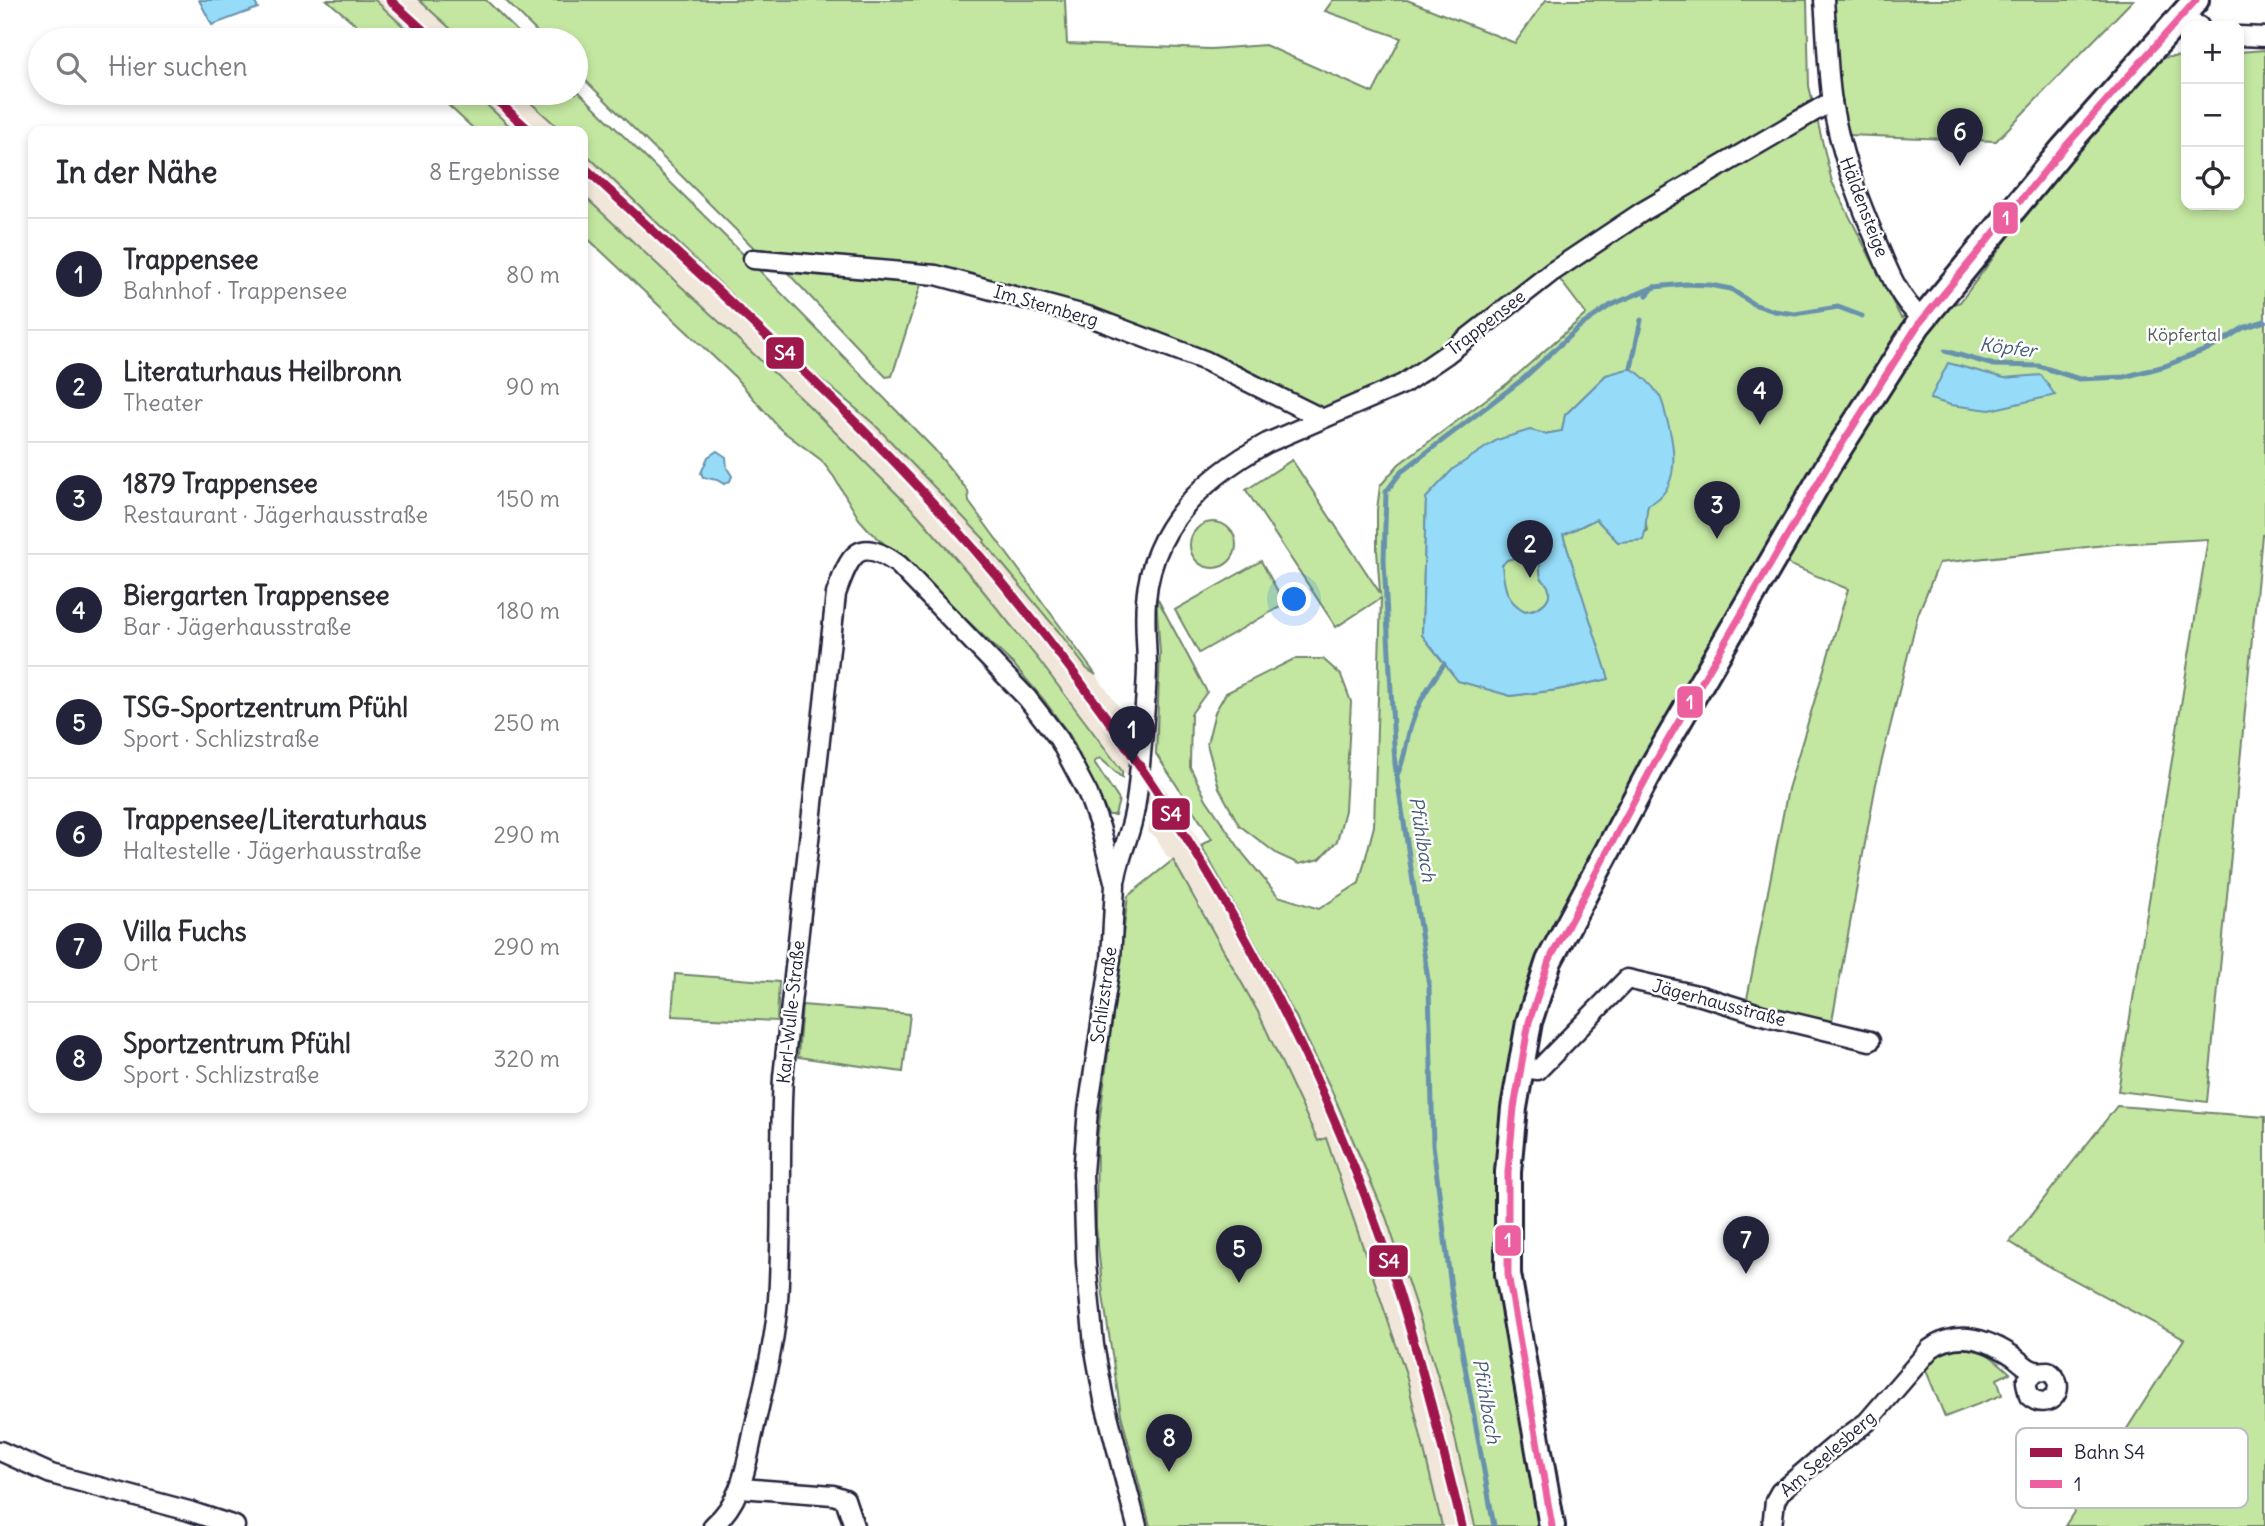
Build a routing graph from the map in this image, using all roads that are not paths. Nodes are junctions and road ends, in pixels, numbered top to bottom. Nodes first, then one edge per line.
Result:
1 (1825, 0) edge
2 (2196, 0) edge
3 (2190, 21) edge
4 (2181, 31) edge
5 (2244, 36) edge
6 (2265, 37) edge
7 (1832, 102) junction
8 (753, 259) dead end
9 (1922, 319) junction
10 (1321, 418) junction
11 (870, 550) joint
12 (1115, 885) junction
13 (1870, 1041) dead end
14 (1521, 1068) junction
15 (2035, 1372) dead end
16 (0, 1451) edge
17 (741, 1488) junction
18 (235, 1526) edge
19 (713, 1526) edge
20 (854, 1526) edge
21 (1137, 1526) edge
22 (1552, 1526) edge
23 (1772, 1526) edge

1 - 7 street, Häldensteige
2 - 3 street
4 - 9 street
5 - 6 street
7 - 9 street, Häldensteige
7 - 10 street, Trappensee
8 - 10 street, Im Sternberg
9 - 14 street
10 - 12 street, Trappensee
11 - 12 street, Schlizstraße
11 - 17 street, Karl-Wulle-Straße
12 - 21 street, Schlizstraße
13 - 14 street, Jägerhausstraße
14 - 22 street
15 - 23 street, Am Seelesberg
16 - 18 street
17 - 19 street, Karl-Wulle-Straße
17 - 20 street

